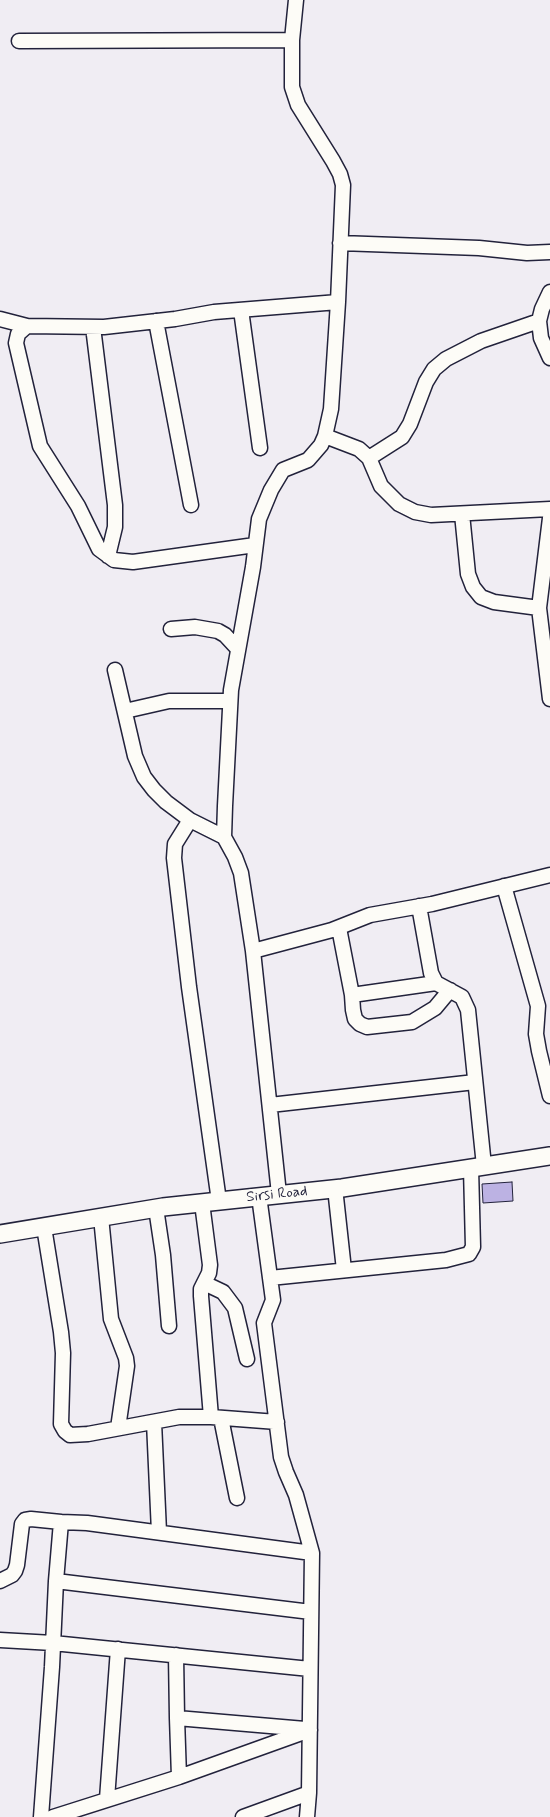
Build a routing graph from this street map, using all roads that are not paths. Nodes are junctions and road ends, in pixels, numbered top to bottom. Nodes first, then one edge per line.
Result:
1 (296, 0) edge
2 (292, 40) junction
3 (19, 41) dead end
4 (340, 243) junction
5 (550, 252) edge
6 (550, 292) edge
7 (338, 302) junction
8 (241, 310) junction
9 (0, 319) edge
10 (156, 321) junction
11 (539, 321) junction
12 (27, 326) junction
13 (92, 327) junction
14 (550, 358) edge
15 (325, 436) junction
16 (260, 448) dead end
17 (369, 458) junction
18 (191, 505) dead end
19 (550, 509) edge
20 (462, 514) junction
21 (550, 518) edge
22 (255, 545) junction
23 (108, 556) junction
24 (539, 608) junction
25 (171, 629) dead end
26 (238, 649) junction
27 (115, 670) dead end
28 (550, 699) edge
29 (230, 701) junction
30 (125, 711) junction
31 (190, 820) junction
32 (224, 837) junction
33 (550, 875) edge
34 (504, 886) junction
35 (419, 906) junction
36 (339, 928) junction
37 (253, 951) junction
38 (436, 983) junction
39 (450, 990) junction
40 (352, 995) junction
41 (475, 1082) junction
42 (550, 1096) edge
43 (270, 1106) junction
44 (550, 1156) edge
45 (477, 1167) junction
46 (335, 1188) junction
47 (279, 1194) junction
48 (259, 1196) junction
49 (219, 1201) junction
50 (202, 1203) junction
51 (156, 1208) junction
52 (101, 1217) junction
53 (44, 1227) junction
54 (1, 1233) edge
55 (344, 1270) junction
56 (270, 1278) junction
57 (204, 1283) junction
58 (169, 1326) dead end
59 (246, 1359) dead end
60 (216, 1417) junction
61 (154, 1422) junction
62 (277, 1422) junction
63 (118, 1428) junction
64 (237, 1498) dead end
65 (61, 1522) junction
66 (159, 1532) junction
67 (312, 1553) junction
68 (0, 1581) edge
69 (56, 1581) junction
70 (311, 1612) junction
71 (0, 1640) edge
72 (53, 1643) junction
73 (118, 1649) junction
74 (176, 1655) junction
75 (310, 1669) junction
76 (177, 1718) junction
77 (310, 1730) junction
78 (179, 1777) junction
79 (309, 1793) junction
80 (107, 1800) junction
81 (41, 1817) edge
82 (53, 1817) edge
83 (242, 1817) edge
84 (307, 1817) edge

1 - 2 street
2 - 3 street
2 - 4 street
4 - 5 street
4 - 7 street
6 - 11 street
7 - 8 street
7 - 15 street
8 - 10 street
8 - 16 street
9 - 12 street
10 - 13 street
10 - 18 street
11 - 14 street
11 - 17 street
12 - 13 street
12 - 23 street
13 - 23 street
15 - 17 street
15 - 22 street
17 - 20 street
19 - 20 street
20 - 24 street
21 - 24 street
22 - 23 street
22 - 26 street
24 - 28 street
25 - 26 street
26 - 29 street
27 - 30 street
29 - 30 street
29 - 32 street
30 - 31 street
31 - 32 street
31 - 49 street
32 - 37 street
33 - 34 street
34 - 35 street
34 - 42 street
35 - 36 street
35 - 38 street
36 - 37 street
36 - 40 street
37 - 43 street
38 - 39 street
38 - 40 street
39 - 40 street
39 - 41 street
41 - 43 street
41 - 45 street
43 - 47 street
44 - 45 main road, Sirsi Road
45 - 46 main road, Sirsi Road
45 - 55 street
46 - 47 main road, Sirsi Road
46 - 55 street
47 - 48 main road, Sirsi Road
48 - 49 main road, Sirsi Road
48 - 56 street
49 - 50 main road, Sirsi Road
50 - 51 main road, Sirsi Road
50 - 57 street
51 - 52 main road, Sirsi Road
51 - 58 street
52 - 53 main road, Sirsi Road
52 - 63 street
53 - 54 main road, Sirsi Road
53 - 63 street
55 - 56 street
56 - 62 street
57 - 59 street
57 - 60 street
60 - 61 street
60 - 62 street
60 - 64 street
61 - 63 street
61 - 66 street
62 - 67 street
65 - 66 street
65 - 68 street
65 - 69 street
66 - 67 street
67 - 70 street
69 - 70 street
69 - 72 street
70 - 75 street
71 - 72 street
72 - 73 street
72 - 81 street
73 - 74 street
73 - 80 street
74 - 75 street
74 - 76 street
75 - 77 street
76 - 77 street
76 - 78 street
77 - 78 street
77 - 79 street
78 - 80 street
79 - 83 street
79 - 84 street
80 - 82 street

